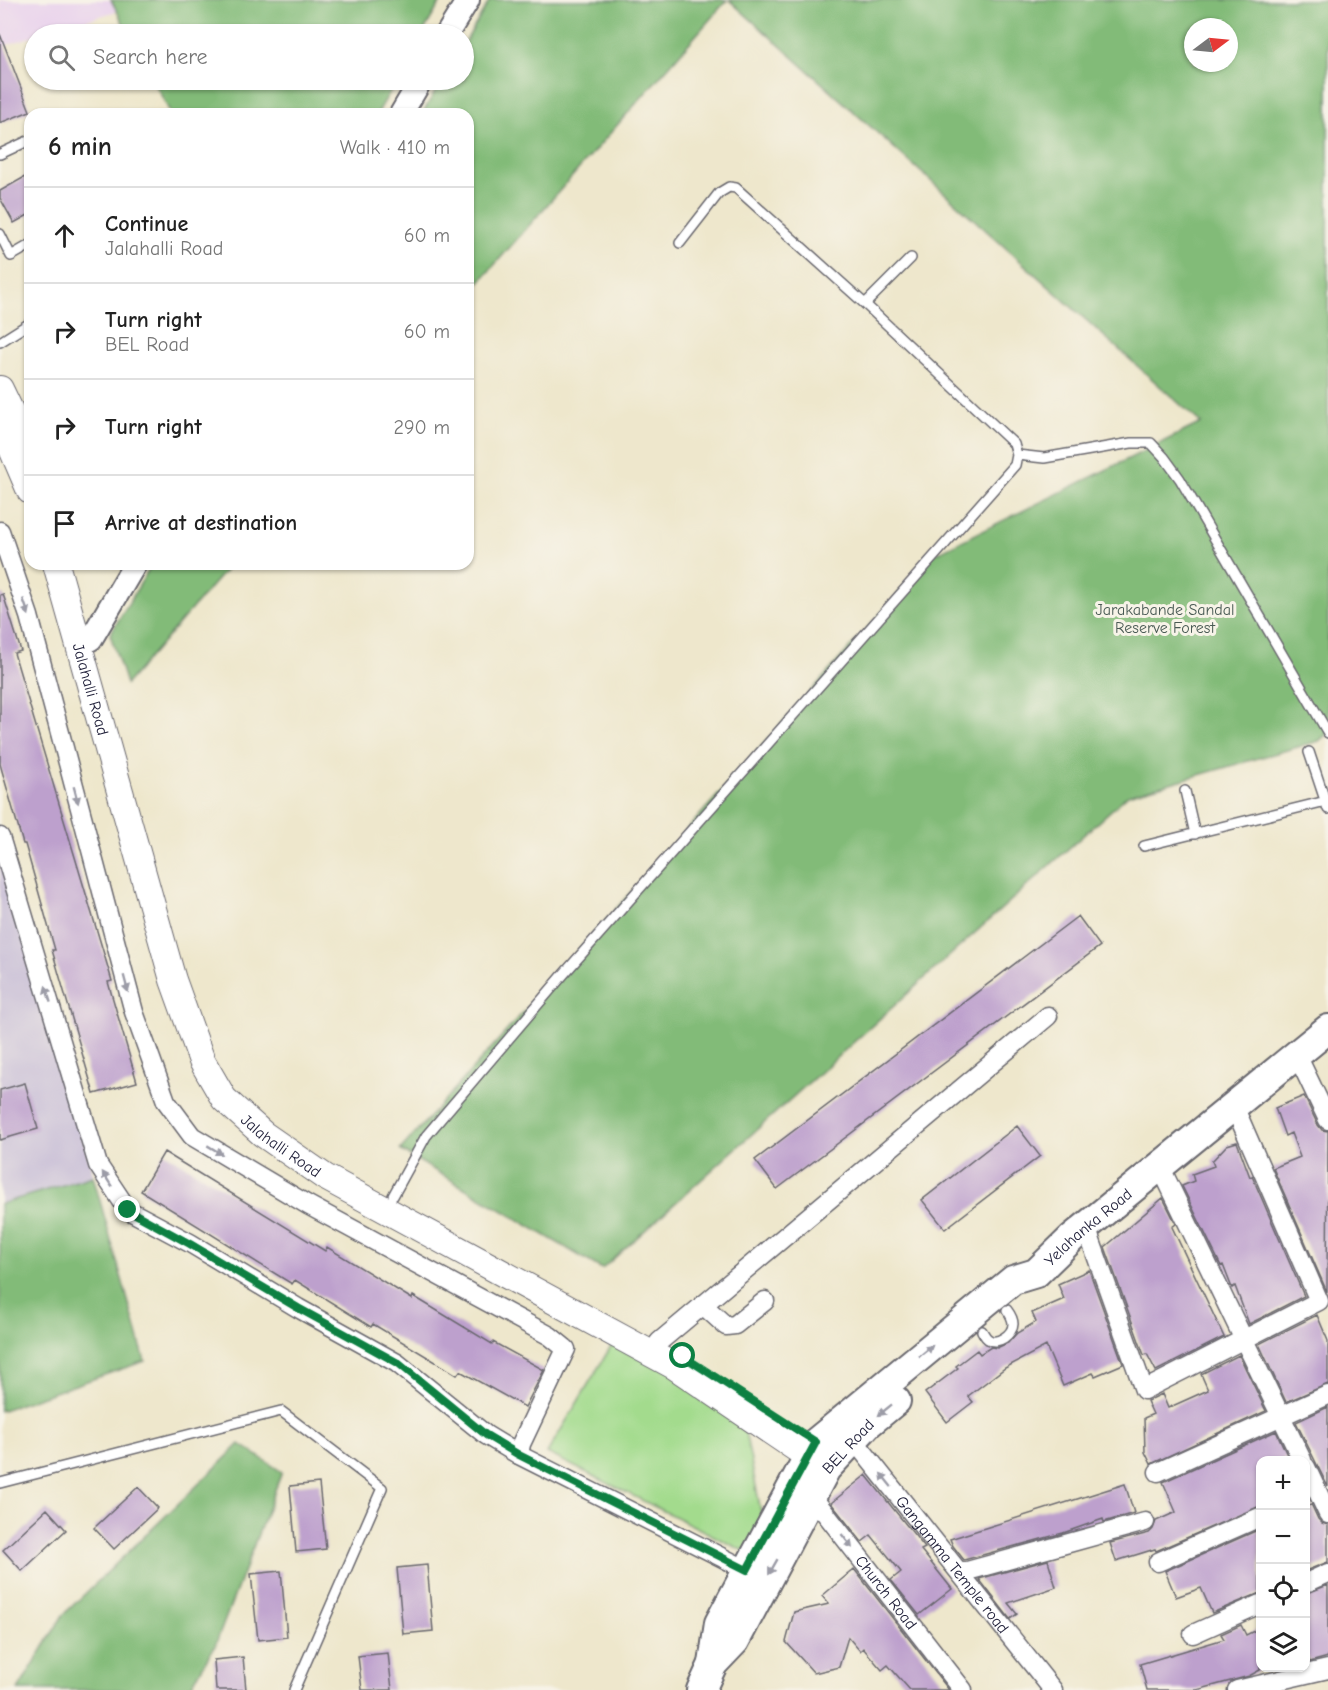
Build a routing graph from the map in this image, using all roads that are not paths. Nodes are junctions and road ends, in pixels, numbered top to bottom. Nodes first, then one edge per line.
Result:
1 (468, 0) edge
2 (453, 24) edge
3 (415, 90) edge
4 (404, 108) edge
5 (24, 143) edge
6 (0, 154) edge
7 (0, 234) edge
8 (680, 243) dead end
9 (24, 248) edge
10 (911, 258) dead end
11 (865, 304) junction
12 (24, 327) edge
13 (0, 342) edge
14 (0, 389) edge
15 (0, 421) edge
16 (24, 440) edge
17 (1017, 455) junction
18 (24, 477) edge
19 (0, 531) edge
20 (58, 570) edge
21 (75, 570) edge
22 (131, 570) edge
23 (85, 641) junction
24 (1328, 733) edge
25 (1309, 752) dead end
26 (1185, 791) dead end
27 (1327, 805) edge
28 (1195, 834) junction
29 (0, 837) edge
30 (1144, 846) dead end
31 (1048, 1016) dead end
32 (1328, 1029) edge
33 (1297, 1054) junction
34 (1234, 1106) junction
35 (1328, 1120) edge
36 (1160, 1166) junction
37 (393, 1196) junction
38 (1086, 1227) junction
39 (1036, 1273) junction
40 (1323, 1299) edge
41 (765, 1301) dead end
42 (703, 1305) junction
43 (1244, 1339) junction
44 (659, 1342) junction
45 (1328, 1395) edge
46 (1281, 1416) junction
47 (482, 1421) dead end
48 (514, 1448) junction
49 (828, 1452) junction
50 (1300, 1456) edge
51 (1158, 1472) dead end
52 (0, 1483) edge
53 (811, 1495) junction
54 (1311, 1495) edge
55 (1328, 1514) edge
56 (1256, 1519) edge
57 (1145, 1522) dead end
58 (1158, 1562) dead end
59 (750, 1566) junction
60 (960, 1573) junction
61 (1328, 1573) edge
62 (1310, 1581) edge
63 (1256, 1606) edge
64 (1192, 1634) dead end
65 (712, 1664) junction
66 (1328, 1669) edge
67 (294, 1690) edge
68 (701, 1690) edge
69 (963, 1690) edge
70 (1053, 1690) edge
71 (1237, 1690) edge

1 - 2 street
3 - 4 street
5 - 6 lane
7 - 9 lane
8 - 11 lane
10 - 11 lane
11 - 17 lane
12 - 13 lane
14 - 16 main road
15 - 18 main road
17 - 24 lane
17 - 37 lane
19 -> 48 street
20 - 23 main road, Jalahalli Road
21 - 23 main road
22 - 23 street
23 - 37 main road, Jalahalli Road
23 - 49 main road, Jalahalli Road
25 - 27 lane
26 - 28 lane
27 - 28 lane
28 - 30 lane
48 -> 29 street
31 - 42 street
32 - 33 main road, Yelahanka Road
33 - 34 main road, Yelahanka Road
33 - 35 street
34 - 36 main road, Yelahanka Road
34 - 40 street
36 - 38 main road, Yelahanka Road
36 - 43 street
37 - 44 main road, Jalahalli Road
38 - 39 main road, Yelahanka Road
38 - 43 street
39 -> 49 main road, BEL Road
49 -> 39 main road, Yelahanka Road
40 - 43 street
41 - 42 street
42 - 44 street
43 - 46 street
44 - 49 main road, Jalahalli Road
45 - 46 street
46 - 50 street
46 - 51 street
47 - 48 street
48 - 59 street
49 - 53 main road, BEL Road
49 - 59 main road, BEL Road
60 -> 49 street, Gangamma Temple road
52 - 67 lane
53 -> 65 main road, BEL Road
53 -> 69 street, Church Road
54 - 55 street
56 - 58 street
57 - 60 street
59 - 65 main road, BEL Road
60 - 70 street, Gangamma Temple road
61 - 62 street
63 - 64 street
65 - 68 main road, BEL Road
66 - 71 street

